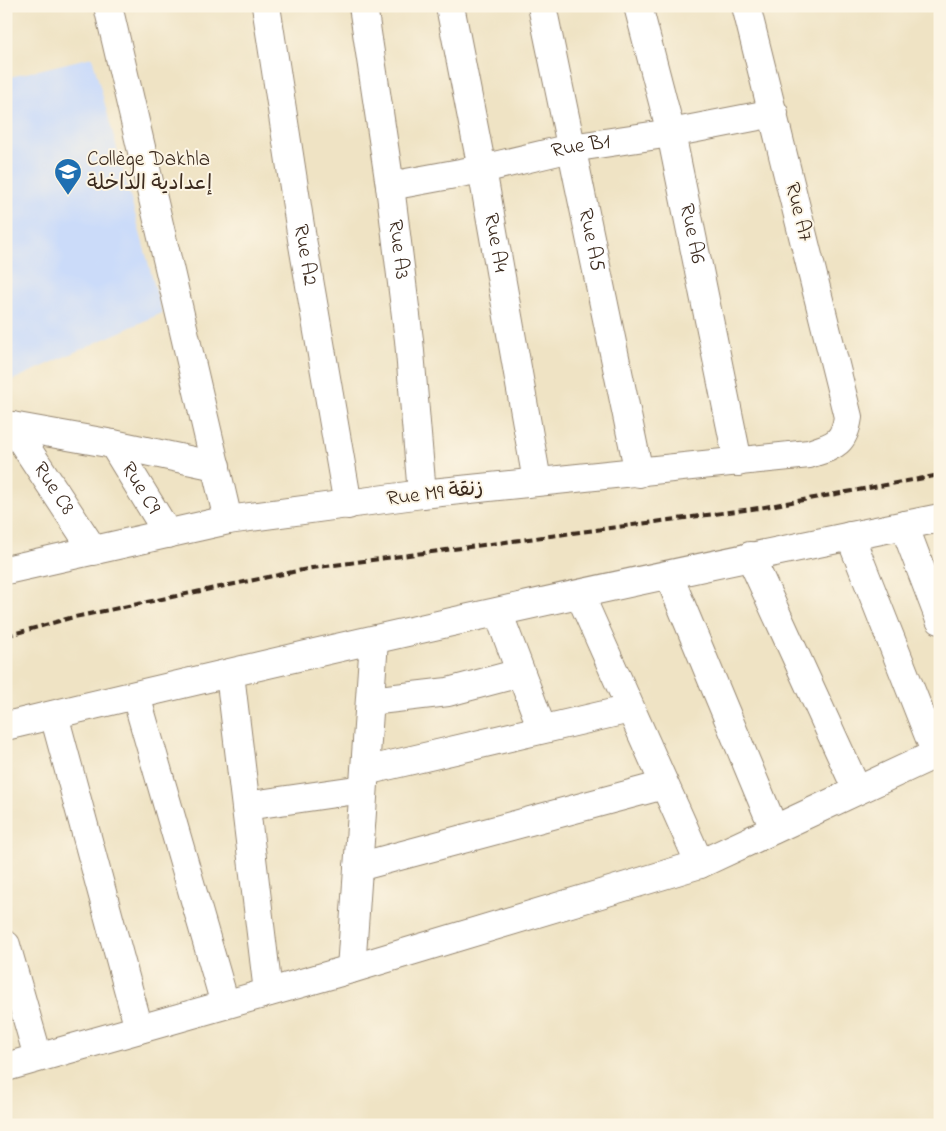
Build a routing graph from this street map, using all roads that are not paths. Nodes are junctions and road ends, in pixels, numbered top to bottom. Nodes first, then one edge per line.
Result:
1 (108, 6) edge
2 (266, 6) edge
3 (362, 6) edge
4 (450, 6) edge
5 (542, 6) edge
6 (638, 6) edge
7 (746, 6) edge
8 (774, 113) junction
9 (671, 133) junction
10 (571, 148) junction
11 (482, 169) junction
12 (390, 186) junction
13 (848, 417) joint
14 (9, 426) edge
15 (113, 444) junction
16 (738, 462) junction
17 (216, 466) junction
18 (639, 473) junction
19 (537, 481) junction
20 (422, 494) junction
21 (348, 505) junction
22 (940, 518) edge
23 (228, 520) junction
24 (904, 525) junction
25 (168, 534) junction
26 (850, 536) junction
27 (94, 552) junction
28 (750, 556) junction
29 (8, 566) edge
30 (669, 576) junction
31 (580, 595) junction
32 (498, 612) junction
33 (940, 620) edge
34 (374, 642) junction
35 (520, 673) junction
36 (230, 674) junction
37 (136, 696) junction
38 (370, 701) junction
39 (630, 708) junction
40 (54, 715) junction
41 (6, 726) edge
42 (542, 729) junction
43 (938, 753) edge
44 (364, 780) junction
45 (664, 785) junction
46 (857, 790) junction
47 (246, 806) junction
48 (774, 829) junction
49 (700, 864) junction
50 (358, 867) junction
51 (6, 945) edge
52 (351, 969) junction
53 (268, 992) junction
54 (225, 1004) junction
55 (139, 1028) junction
56 (38, 1057) junction
57 (6, 1066) edge

1 - 17 street
2 - 21 street, Rue A2
3 - 12 street, Rue A3
4 - 11 street, Rue A4
5 - 10 street, Rue A5
6 - 9 street, Rue A6
7 - 8 street, Rue A7
8 - 9 street, Rue B1
8 - 13 street, Rue A7
9 - 10 street, Rue B1
9 - 16 street, Rue A6
10 - 11 street, Rue B1
10 - 18 street, Rue A5
11 - 12 street, Rue B1
11 - 19 street, Rue A4
12 - 20 street, Rue A3
13 - 16 street, Rue M9 زنقة
14 - 15 street
14 - 27 street, Rue C8
15 - 17 street
15 - 25 street, Rue C9
16 - 18 street, Rue M9 زنقة
17 - 23 street
18 - 19 street, Rue M9 زنقة
19 - 20 street, Rue M9 زنقة
20 - 21 street, Rue M9 زنقة
21 - 23 street, Rue M9 زنقة
22 - 24 street
23 - 25 street, Rue M9 زنقة
24 - 26 street
24 - 33 street
25 - 27 street, Rue M9 زنقة
26 - 28 street
26 - 43 street
27 - 29 street, Rue M9 زنقة
28 - 30 street
28 - 46 street
30 - 31 street
30 - 48 street
31 - 32 street
31 - 39 street
32 - 34 street
32 - 35 street
34 - 36 street
34 - 38 street
35 - 38 street
35 - 42 street
36 - 37 street
36 - 47 street
37 - 40 street
37 - 54 street
38 - 44 street
39 - 42 street
39 - 45 street
40 - 41 street
40 - 55 street
42 - 44 street
43 - 46 street
44 - 47 street
44 - 50 street
45 - 49 street
45 - 50 street
46 - 48 street
47 - 53 street
48 - 49 street
49 - 52 street
50 - 52 street
51 - 56 street
52 - 53 street
53 - 54 street
54 - 55 street
55 - 56 street
56 - 57 street

